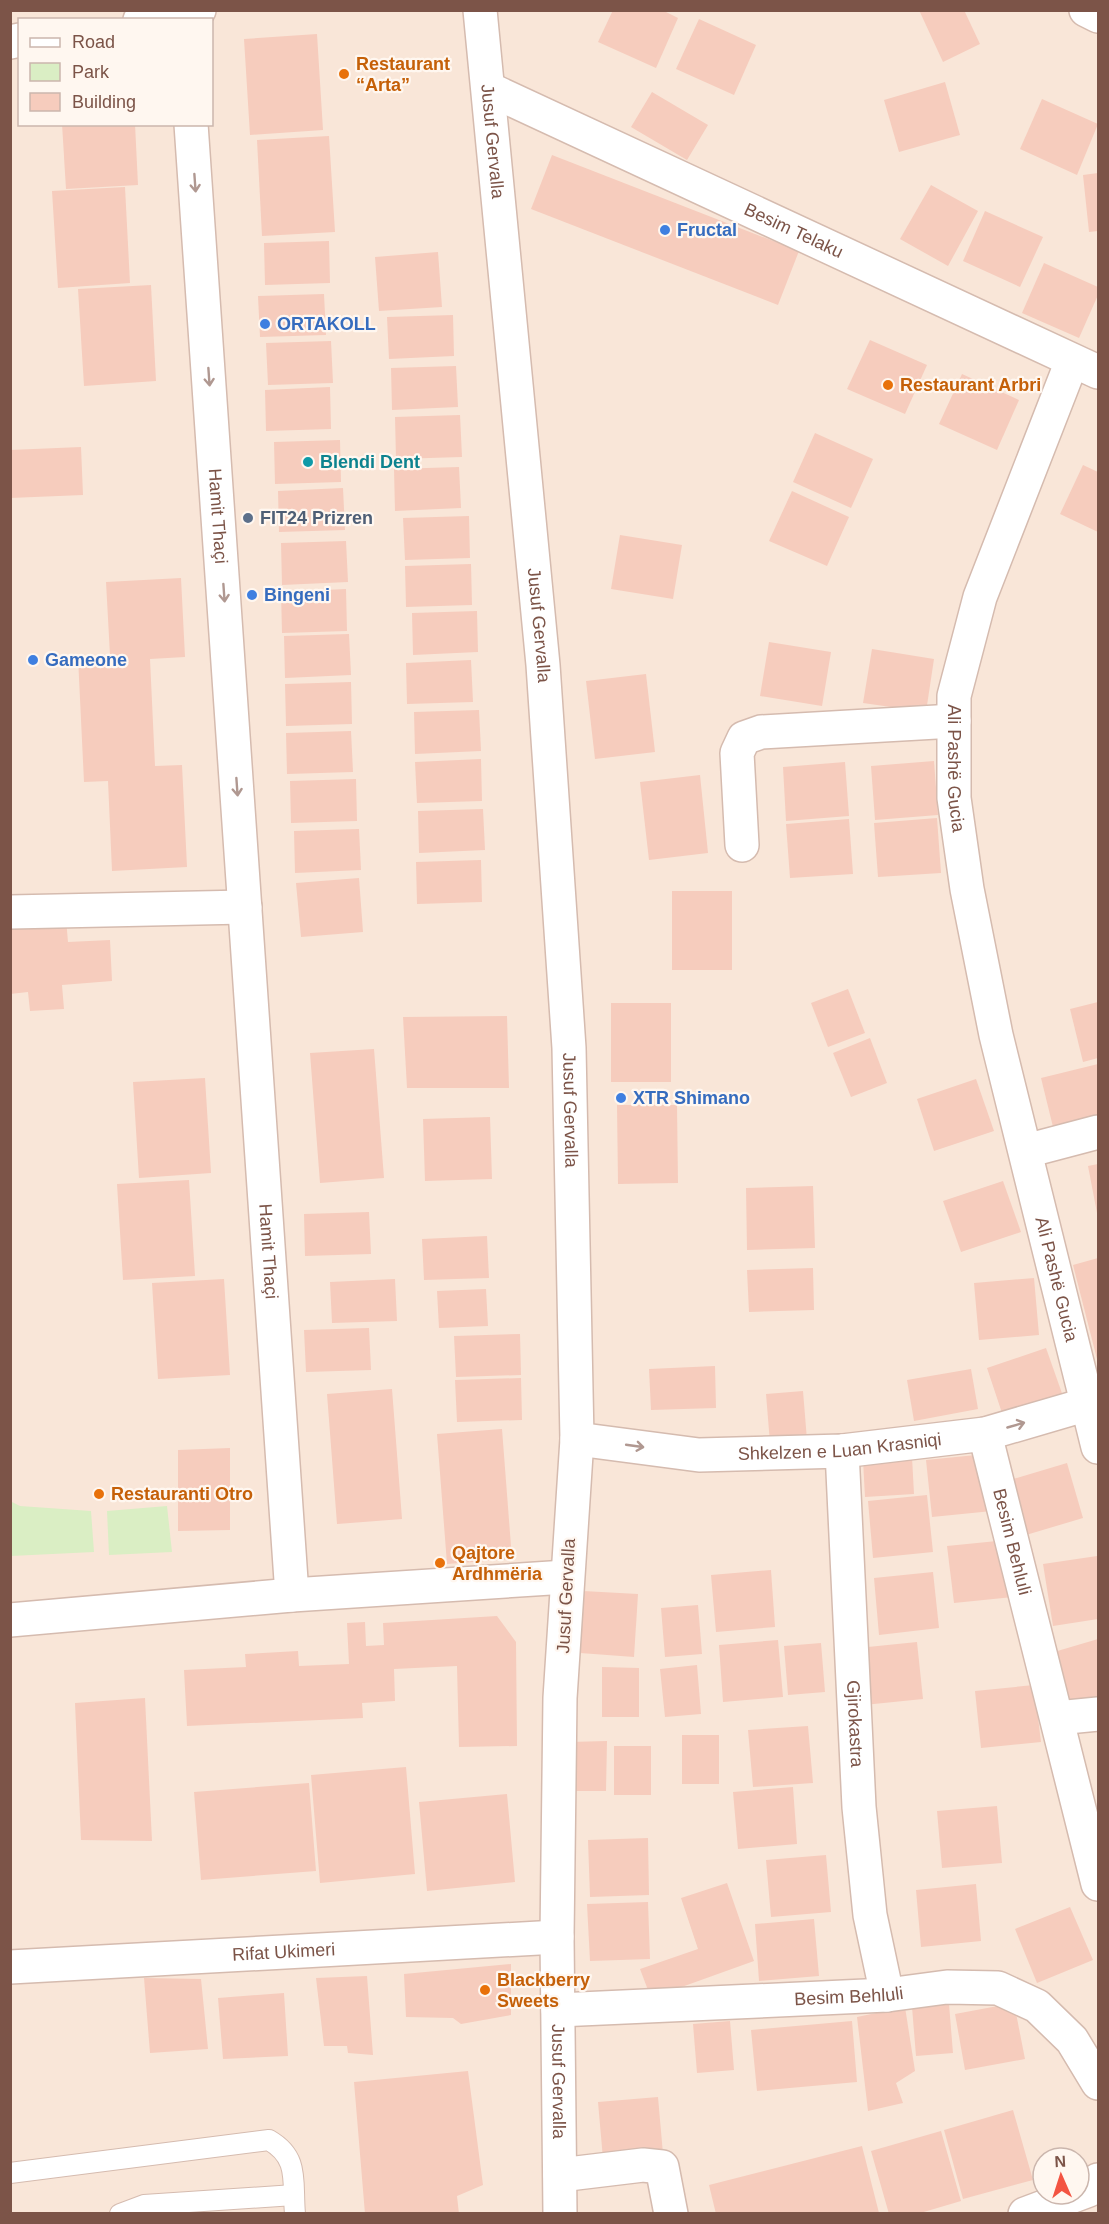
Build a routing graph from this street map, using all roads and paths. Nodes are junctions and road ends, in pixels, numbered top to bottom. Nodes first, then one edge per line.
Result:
1 (480, 10) edge
2 (1086, 10) edge
3 (189, 14) edge
4 (1098, 16) edge
5 (156, 18) edge
6 (489, 89) junction
7 (191, 126) edge
8 (1085, 366) edge
9 (954, 721) junction
10 (742, 846) dead end
11 (245, 907) junction
12 (10, 912) edge
13 (1098, 1132) edge
14 (1026, 1151) junction
15 (1093, 1403) edge
16 (985, 1434) junction
17 (577, 1439) junction
18 (1098, 1447) edge
19 (842, 1451) junction
20 (566, 1577) junction
21 (292, 1595) junction
22 (10, 1620) edge
23 (1098, 1714) edge
24 (1057, 1719) junction
25 (1098, 1884) edge
26 (557, 1937) junction
27 (10, 1967) edge
28 (887, 1995) junction
29 (558, 2010) junction
30 (1098, 2083) edge
31 (10, 2173) edge
32 (560, 2175) junction
33 (1098, 2180) edge
34 (294, 2204) edge
35 (120, 2214) edge
36 (560, 2214) edge
37 (671, 2214) edge
38 (1024, 2214) edge

1 - 6 street, Jusuf Gervalla
2 - 4 street
3 - 5 street
6 - 8 street, Besim Telaku
6 - 17 street, Jusuf Gervalla
7 -> 11 street, Hamit Thaçi
8 - 9 street, Ali Pashë Gucia
9 - 10 street
9 - 14 street, Ali Pashë Gucia
11 - 12 street
11 - 21 street, Hamit Thaçi
13 - 14 street
14 - 15 street, Ali Pashë Gucia
16 -> 15 street, Shkelzen e Luan Krasniqi
15 - 18 street
16 - 19 street, Shkelzen e Luan Krasniqi
16 - 24 street, Besim Behluli
17 -> 19 street, Shkelzen e Luan Krasniqi
17 - 20 street, Jusuf Gervalla
19 - 28 street, Gjirokastra
20 - 21 street
20 - 26 street, Jusuf Gervalla
21 - 22 street
23 - 24 street
24 - 25 street, Besim Behluli
26 - 27 street, Rifat Ukimeri
26 - 29 street, Jusuf Gervalla
28 - 29 street, Besim Behluli
28 - 30 street, Besim Behluli
29 - 32 street, Jusuf Gervalla
31 - 34 lane
32 - 36 street, Jusuf Gervalla
32 - 37 street
33 - 38 street
34 - 35 lane

